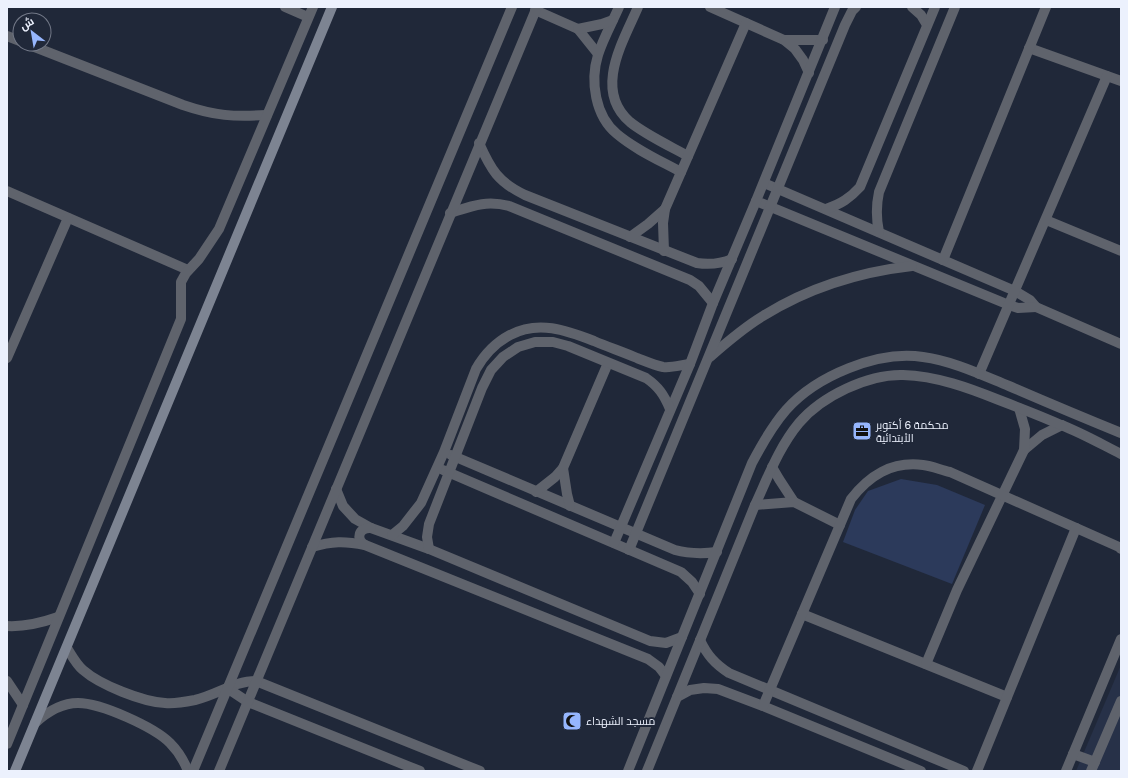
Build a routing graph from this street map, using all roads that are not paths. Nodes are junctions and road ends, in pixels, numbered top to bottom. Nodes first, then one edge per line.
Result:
1 (286, 7) edge
2 (313, 7) edge
3 (332, 7) edge
4 (512, 7) edge
5 (619, 7) edge
6 (638, 7) edge
7 (710, 7) edge
8 (835, 7) edge
9 (856, 7) edge
10 (912, 7) edge
11 (935, 7) edge
12 (955, 7) edge
13 (1046, 7) edge
14 (536, 8) edge
15 (308, 17) junction
16 (613, 20) junction
17 (746, 23) junction
18 (927, 26) junction
19 (578, 29) junction
20 (784, 40) junction
21 (823, 40) junction
22 (1029, 48) junction
23 (47, 52) edge
24 (598, 54) junction
25 (809, 73) junction
26 (1107, 76) junction
27 (1121, 81) edge
28 (897, 98) junction
29 (915, 104) junction
30 (267, 115) junction
31 (480, 143) junction
32 (688, 156) junction
33 (681, 172) junction
34 (764, 183) junction
35 (778, 189) junction
36 (7, 191) edge
37 (756, 201) junction
38 (770, 207) junction
39 (665, 209) junction
40 (826, 209) junction
41 (450, 213) junction
42 (68, 218) junction
43 (1046, 220) junction
44 (879, 232) junction
45 (630, 237) junction
46 (664, 251) junction
47 (1121, 251) edge
48 (732, 259) junction
49 (686, 260) junction
50 (943, 260) junction
51 (914, 266) junction
52 (188, 270) junction
53 (680, 276) junction
54 (1015, 291) junction
55 (713, 303) junction
56 (1009, 305) junction
57 (1036, 307) junction
58 (1121, 344) edge
59 (7, 358) edge
60 (708, 358) junction
61 (608, 363) junction
62 (653, 364) junction
63 (690, 364) junction
64 (979, 374) junction
65 (646, 378) junction
66 (670, 408) junction
67 (1019, 408) junction
68 (1062, 425) junction
69 (1121, 433) edge
70 (1024, 450) junction
71 (444, 452) junction
72 (1121, 454) edge
73 (455, 457) junction
74 (772, 467) junction
75 (437, 468) junction
76 (563, 468) junction
77 (449, 473) junction
78 (336, 489) junction
79 (536, 492) junction
80 (1002, 496) junction
81 (794, 502) junction
82 (755, 505) junction
83 (570, 506) junction
84 (840, 525) junction
85 (371, 528) junction
86 (621, 528) junction
87 (1076, 528) junction
88 (636, 534) junction
89 (392, 535) junction
90 (614, 543) junction
91 (365, 545) junction
92 (312, 547) junction
93 (1120, 548) edge
94 (429, 549) junction
95 (629, 550) junction
96 (717, 552) junction
97 (700, 594) junction
98 (802, 614) junction
99 (58, 617) junction
100 (7, 626) edge
101 (637, 636) junction
102 (682, 637) junction
103 (1121, 639) edge
104 (700, 640) junction
105 (67, 648) junction
106 (631, 652) junction
107 (926, 664) junction
108 (666, 676) junction
109 (7, 681) edge
110 (256, 681) junction
111 (227, 688) junction
112 (770, 690) junction
113 (677, 697) junction
114 (1007, 697) junction
115 (1121, 701) edge
116 (248, 702) junction
117 (24, 706) junction
118 (763, 706) junction
119 (35, 723) junction
120 (7, 744) edge
121 (1073, 754) junction
122 (1093, 767) edge
123 (15, 771) edge
124 (188, 771) edge
125 (193, 771) edge
126 (219, 771) edge
127 (420, 771) edge
128 (480, 771) edge
129 (628, 771) edge
130 (647, 771) edge
131 (921, 771) edge
132 (964, 771) edge
133 (977, 771) edge
134 (1066, 771) edge

1 - 15 street
2 - 15 street
3 - 105 street
4 - 111 street
5 - 16 street
6 - 32 street
7 - 17 street
8 - 21 street
9 - 35 street
10 - 18 street
11 - 18 street
12 - 29 street
13 - 22 street
14 - 19 street
14 - 31 street
15 - 30 street
16 - 19 street
16 - 24 street
17 - 20 street
17 - 32 street
18 - 28 street
19 - 24 street
20 - 21 street
20 - 25 street
21 - 25 street
22 - 26 street
22 - 50 street
23 - 30 street
24 - 33 street
25 - 34 street
26 - 27 street
26 - 43 street
28 - 29 street
28 - 40 street
29 - 44 street
30 - 52 street
31 - 41 street
31 - 45 street
32 - 33 street
33 - 39 street
34 - 35 street
34 - 37 street
35 - 38 street
35 - 40 street
36 - 42 street
37 - 38 street
37 - 48 street
38 - 51 street
38 - 60 street
39 - 45 street
39 - 46 street
40 - 44 street
41 - 53 street
41 - 78 street
42 - 52 street
42 - 59 street
43 - 47 street
43 - 54 street
44 - 50 street
45 - 46 street
46 - 49 street
48 - 49 street
48 - 55 street
49 - 53 street
50 - 54 street
51 - 56 street
51 - 60 street
52 - 99 street
53 - 55 street
54 - 56 street
54 - 57 street
55 - 63 street
56 - 57 street
56 - 64 street
57 - 58 street
60 - 88 street
61 - 65 street
61 - 73 street
61 - 76 street
62 - 63 street
62 - 65 street
62 - 71 street
63 - 66 street
64 - 69 street
64 - 96 street
65 - 66 street
66 - 86 street
67 - 68 street
67 - 70 street
67 - 74 street
68 - 70 street
68 - 72 street
70 - 80 street
71 - 73 street
71 - 75 street
73 - 77 street
73 - 79 street
74 - 81 street
74 - 82 street
75 - 77 street
75 - 89 street
76 - 79 street
76 - 83 street
77 - 90 street
77 - 94 street
78 - 85 street
78 - 92 street
79 - 83 street
80 - 84 street
80 - 87 street
80 - 107 street
81 - 82 street
81 - 84 street
82 - 104 street
83 - 86 street
84 - 98 street
85 - 89 street
85 - 91 street
86 - 88 street
86 - 90 street
87 - 93 street
87 - 114 street
88 - 95 street
88 - 96 street
89 - 94 street
90 - 95 street
91 - 92 street
91 - 106 street
92 - 110 street
94 - 101 street
95 - 97 street
96 - 97 street
97 - 102 street
98 - 107 street
98 - 112 street
99 - 100 street
99 - 117 street
101 - 102 street
101 - 106 street
102 - 108 street
103 - 121 street
104 - 112 street
104 - 113 street
105 - 111 street
105 - 119 street
106 - 108 street
107 - 114 street
108 - 129 street
109 - 117 street
110 - 111 street
110 - 116 street
110 - 128 street
111 - 116 street
111 - 125 street
112 - 118 street
112 - 132 street
113 - 118 street
113 - 130 street
114 - 133 street
115 - 122 street
116 - 126 street
116 - 127 street
117 - 120 street
118 - 131 street
119 - 123 street
119 - 124 street
121 - 122 street
121 - 134 street

